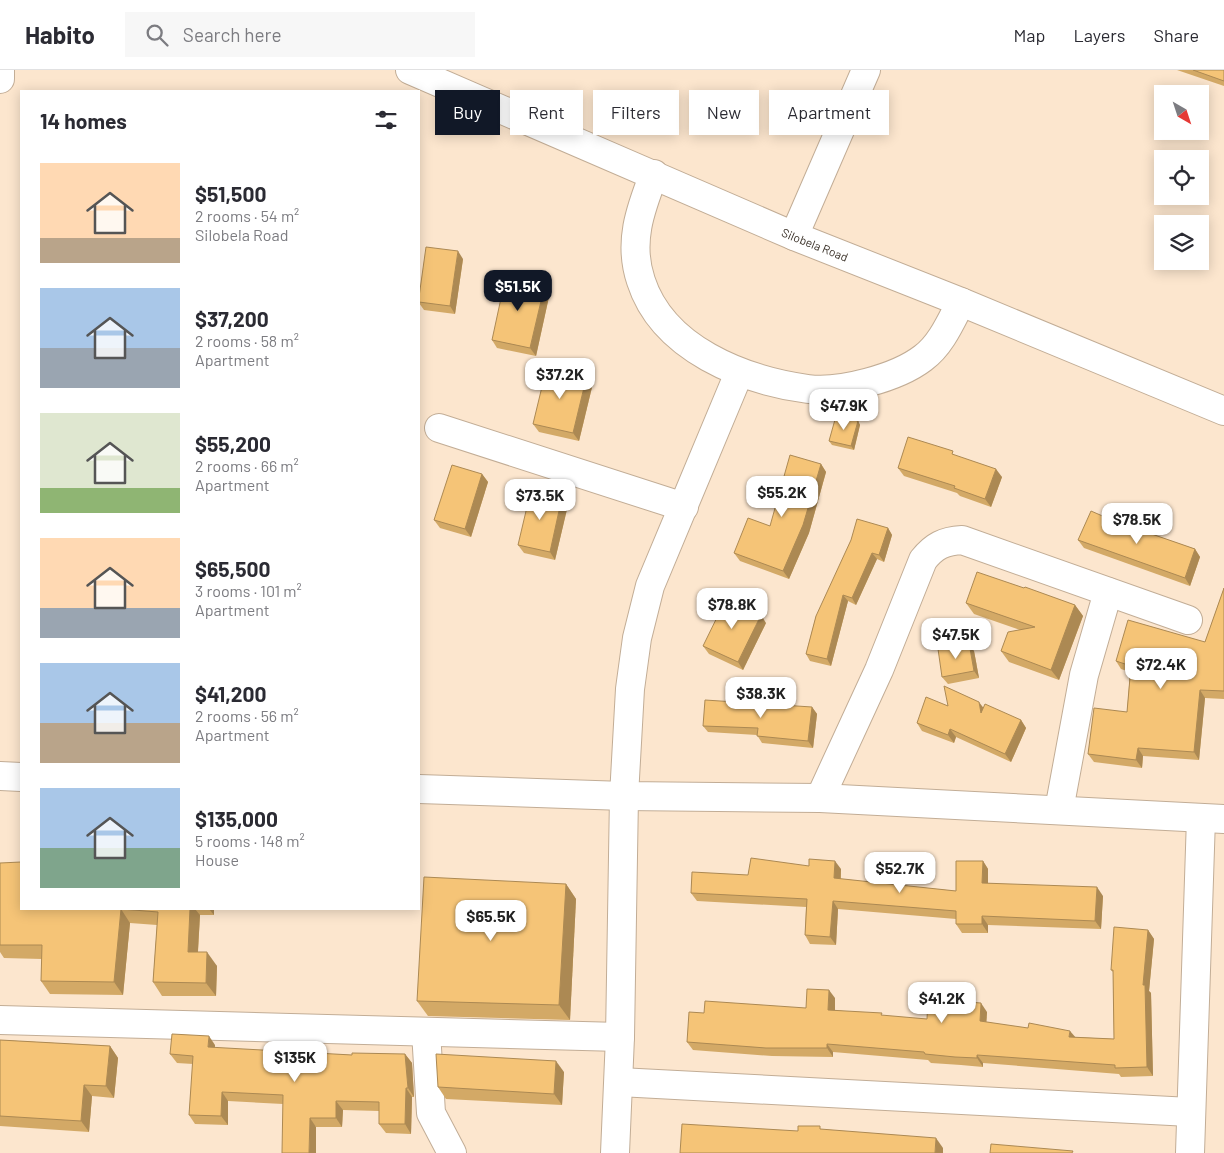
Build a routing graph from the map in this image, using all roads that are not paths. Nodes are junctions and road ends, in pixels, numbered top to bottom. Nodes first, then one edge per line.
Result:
1 (0, 70) edge
2 (410, 70) edge
3 (866, 70) edge
4 (0, 79) edge
5 (654, 174) junction
6 (794, 236) junction
7 (961, 302) junction
8 (739, 373) junction
9 (1224, 411) edge
10 (439, 428) dead end
11 (684, 506) junction
12 (1108, 592) junction
13 (1188, 620) dead end
14 (0, 776) edge
15 (20, 777) edge
16 (420, 789) edge
17 (624, 796) junction
18 (820, 798) junction
19 (1059, 810) junction
20 (1212, 818) edge
21 (0, 1020) edge
22 (426, 1032) junction
23 (620, 1037) junction
24 (618, 1082) junction
25 (1190, 1112) junction
26 (452, 1153) edge
27 (615, 1153) edge
28 (1190, 1153) edge

1 - 4 street
2 - 5 street, Silobela Road
3 - 6 street
5 - 6 street, Silobela Road
5 - 8 street
6 - 7 street, Silobela Road
7 - 8 street
7 - 9 street, Silobela Road
8 - 11 street
10 - 11 street
11 - 17 street
12 - 13 street
12 - 18 street
12 - 19 street
14 - 15 street
16 - 17 street
17 - 18 street
17 - 23 street
18 - 19 street
19 - 20 street
20 - 25 street
21 - 22 street
22 - 23 street
22 - 26 street
23 - 24 street
24 - 25 street
24 - 27 street
25 - 28 street

